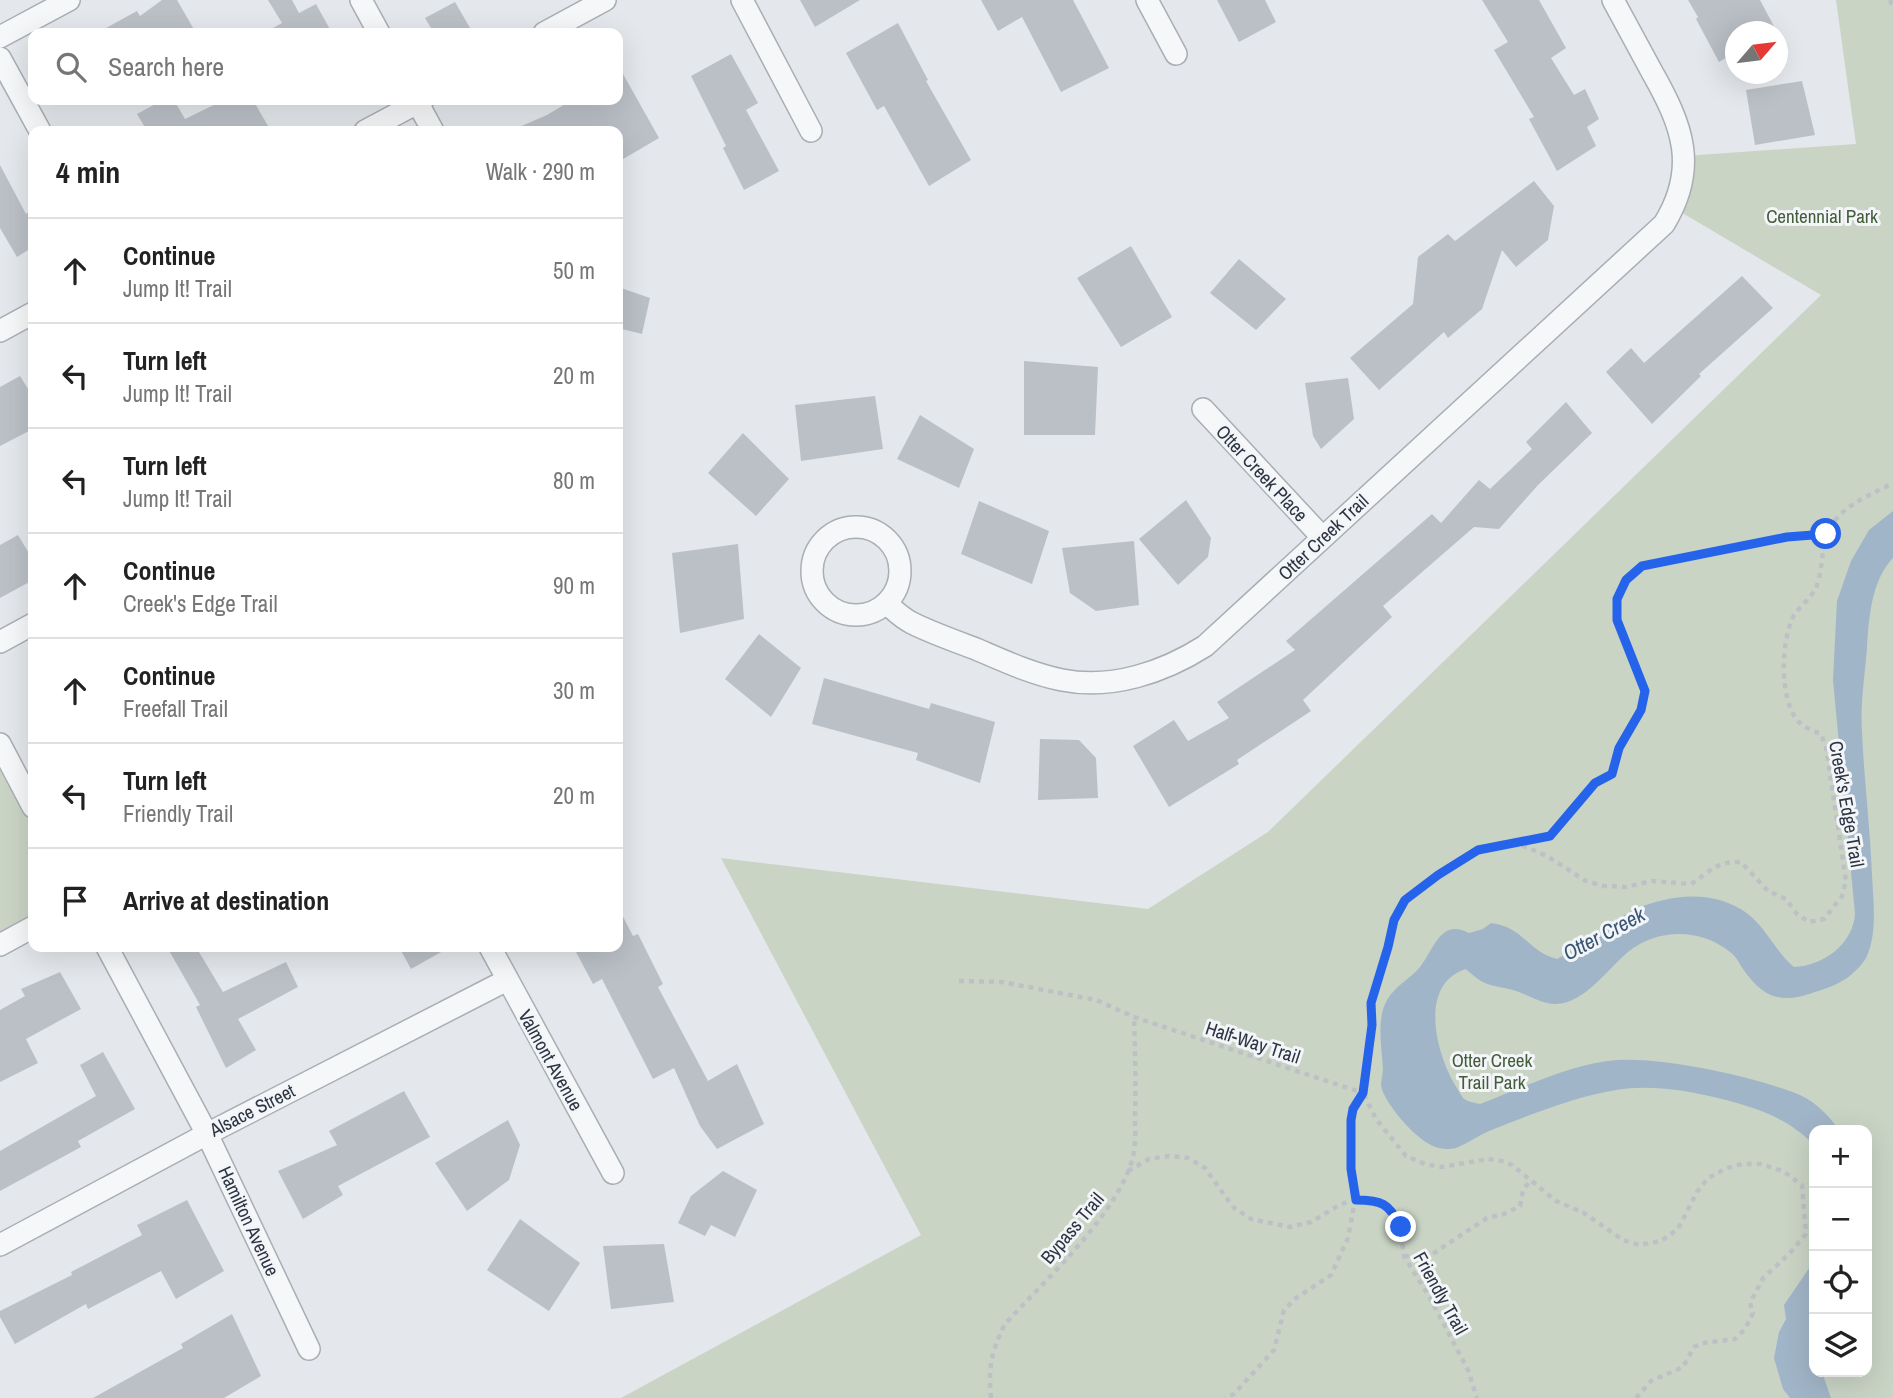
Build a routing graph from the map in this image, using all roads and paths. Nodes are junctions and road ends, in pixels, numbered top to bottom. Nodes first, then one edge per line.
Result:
1 (69, 0) edge
2 (361, 0) edge
3 (605, 0) edge
4 (742, 0) edge
5 (1147, 0) edge
6 (1613, 0) edge
7 (1890, 0) edge
8 (1893, 7) edge
9 (376, 28) edge
10 (553, 28) edge
11 (0, 37) edge
12 (1176, 54) dead end
13 (0, 58) edge
14 (412, 105) edge
15 (421, 105) edge
16 (37, 126) edge
17 (374, 126) edge
18 (431, 126) edge
19 (811, 131) dead end
20 (28, 316) edge
21 (0, 331) edge
22 (1203, 409) dead end
23 (1893, 484) edge
24 (1826, 534) junction
25 (1322, 537) junction
26 (886, 603) junction
27 (28, 627) edge
28 (0, 642) edge
29 (0, 744) edge
30 (28, 797) edge
31 (1519, 844) junction
32 (28, 930) edge
33 (0, 945) edge
34 (110, 952) edge
35 (493, 952) edge
36 (507, 979) junction
37 (958, 981) dead end
38 (1133, 1017) junction
39 (1363, 1093) junction
40 (207, 1134) junction
41 (1128, 1171) junction
42 (613, 1173) dead end
43 (1530, 1181) junction
44 (1356, 1200) junction
45 (0, 1245) edge
46 (1404, 1256) junction
47 (309, 1349) dead end
48 (992, 1398) edge
49 (1225, 1398) edge
50 (1477, 1398) edge
51 (1636, 1398) edge

1 - 11 street
2 - 9 street
3 - 10 street
4 - 19 street
5 - 12 street
6 - 25 street, Otter Creek Trail
7 - 8 path
13 - 16 street
14 - 17 street
15 - 18 street
20 - 21 street
22 - 25 street, Otter Creek Place
23 - 24 path
24 - 31 path
24 - 31 path, Creek's Edge Trail
25 - 26 street, Otter Creek Trail
26 - 26 street
27 - 28 street
29 - 30 street
31 - 39 path
32 - 33 street
34 - 40 street, Hamilton Avenue
35 - 36 street, Valmont Avenue
36 - 40 street, Alsace Street
36 - 42 street, Valmont Avenue
37 - 38 path, Half-Way Trail
38 - 39 path, Half-Way Trail
38 - 41 path, Bypass Trail
39 - 43 path
39 - 44 path
40 - 45 street, Alsace Street
40 - 47 street, Hamilton Avenue
41 - 44 path
41 - 48 path, Bypass Trail
43 - 46 path
43 - 51 path
44 - 46 path, Friendly Trail
44 - 49 path
46 - 50 path, Friendly Trail

